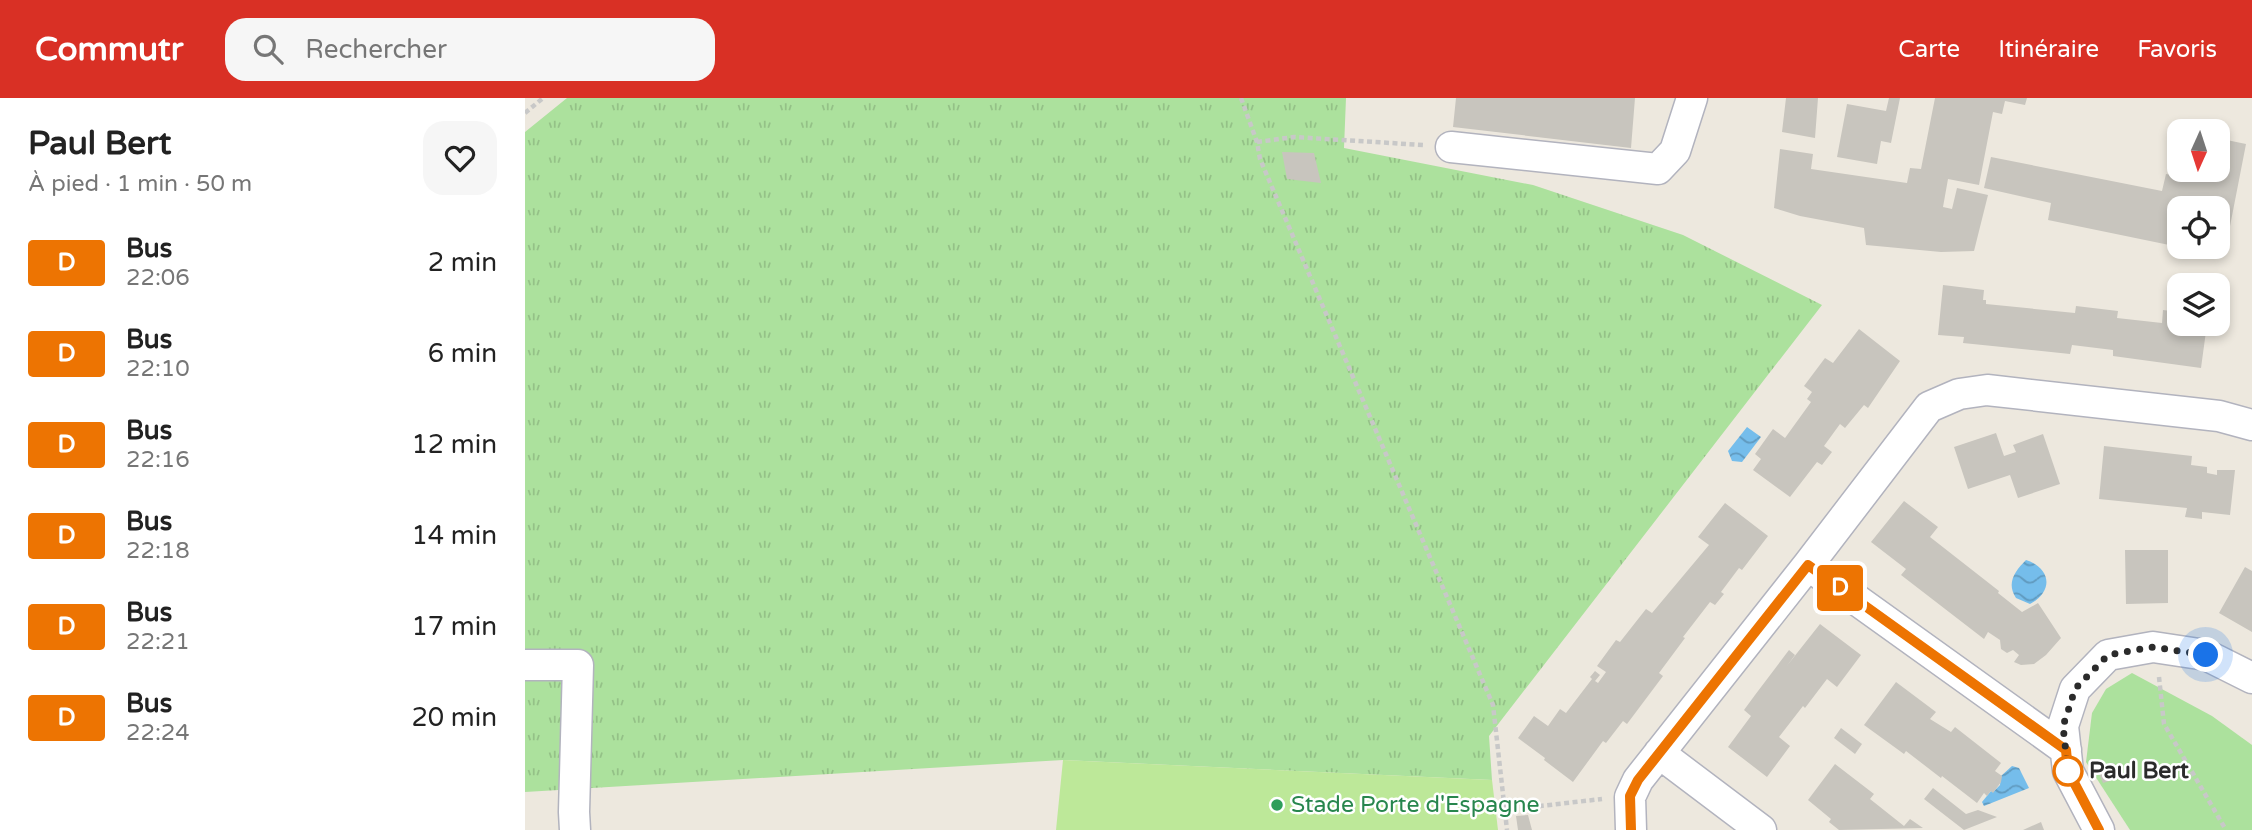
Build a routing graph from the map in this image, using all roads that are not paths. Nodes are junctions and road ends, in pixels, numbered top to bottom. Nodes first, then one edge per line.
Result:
1 (1692, 98) edge
2 (1451, 147) road end
3 (2252, 425) edge
4 (1808, 565) junction
5 (525, 665) edge
6 (2252, 678) edge
7 (2066, 750) junction
8 (1659, 753) junction
9 (575, 830) edge
10 (1631, 830) edge
11 (1761, 830) edge
12 (2099, 830) edge

1 - 2 street
3 - 4 street
4 - 7 street
4 - 8 street
5 - 9 street
6 - 7 street
7 - 12 street
8 - 10 street
8 - 11 street

